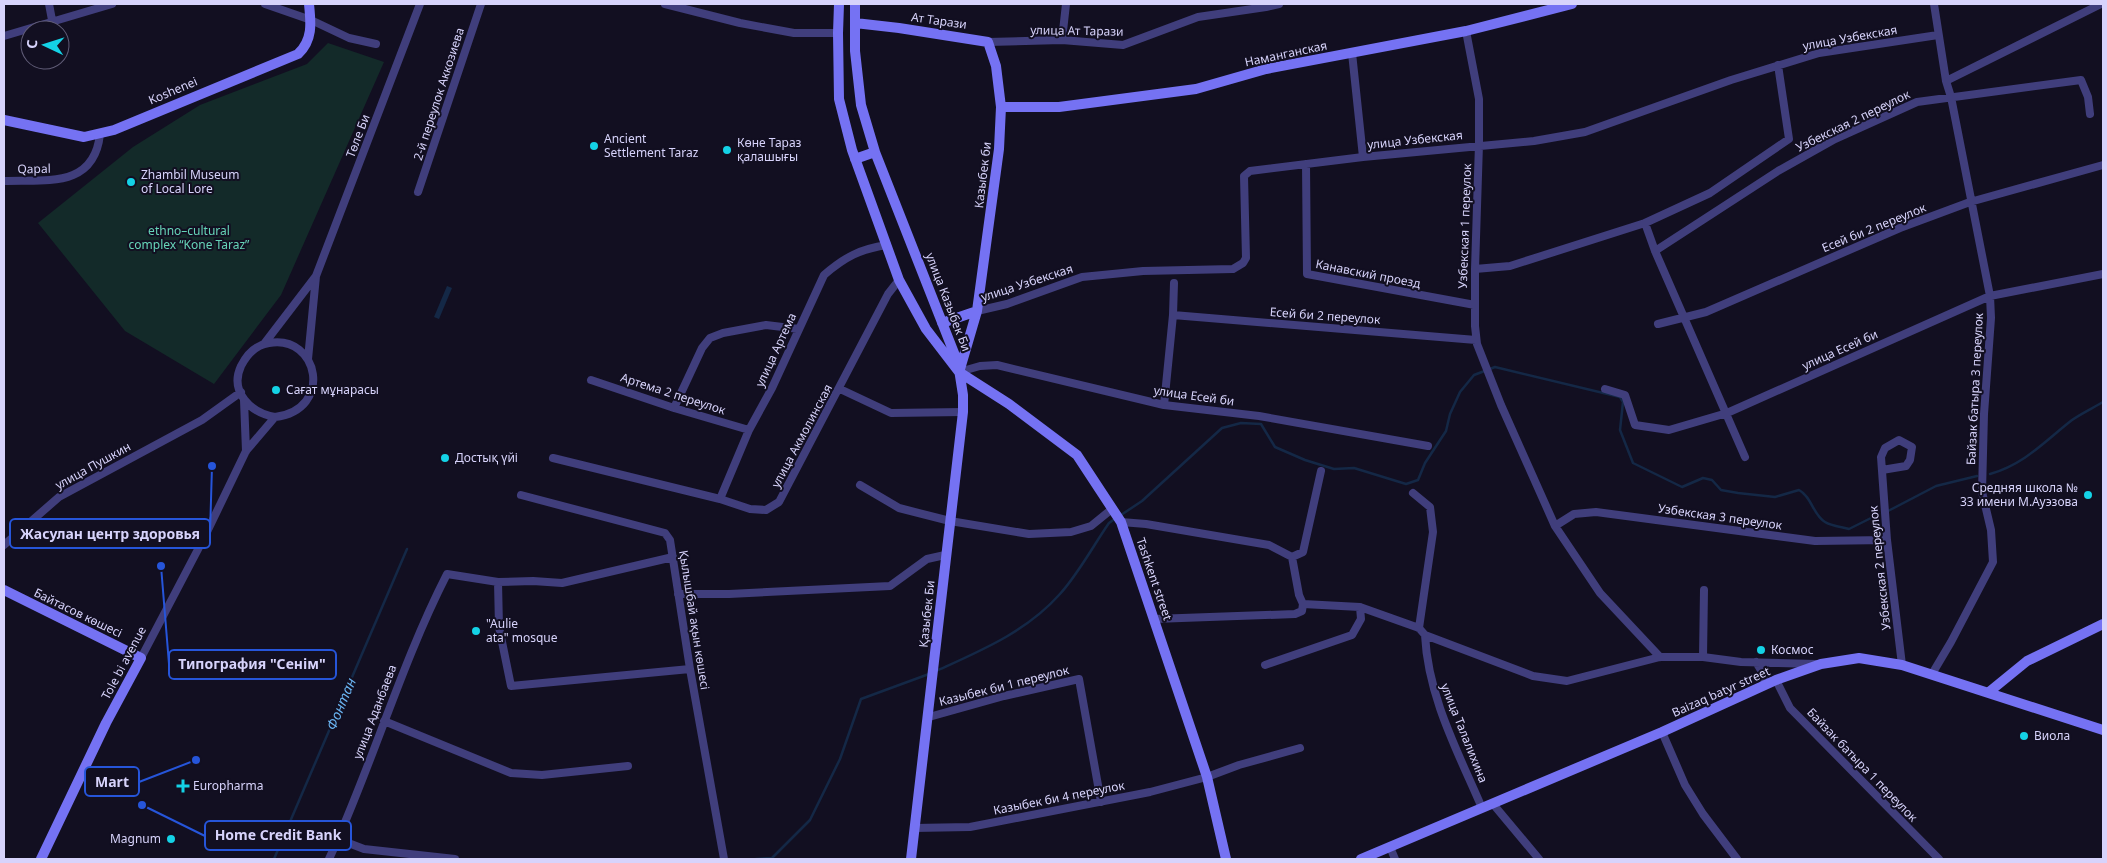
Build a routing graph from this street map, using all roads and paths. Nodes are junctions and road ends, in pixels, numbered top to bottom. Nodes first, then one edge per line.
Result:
1 (49, 4) edge
2 (112, 4) edge
3 (265, 4) edge
4 (309, 4) edge
5 (420, 4) edge
6 (481, 4) edge
7 (665, 4) edge
8 (839, 4) edge
9 (855, 4) edge
10 (1066, 4) edge
11 (1279, 4) edge
12 (1572, 4) edge
13 (1934, 4) edge
14 (2101, 4) edge
15 (1238, 8) edge
16 (52, 20) joint
17 (310, 20) junction
18 (855, 23) junction
19 (20, 31) edge
20 (1466, 31) junction
21 (838, 33) junction
22 (1938, 35) junction
23 (4, 36) edge
24 (1062, 40) junction
25 (988, 42) junction
26 (376, 44) dead end
27 (1352, 52) junction
28 (1778, 64) junction
29 (1946, 81) junction
30 (1951, 97) junction
31 (1001, 107) junction
32 (2090, 114) dead end
33 (4, 120) edge
34 (100, 134) junction
35 (1479, 144) junction
36 (875, 152) junction
37 (1363, 156) junction
38 (855, 159) junction
39 (1306, 164) junction
40 (2103, 164) edge
41 (4, 182) edge
42 (418, 192) dead end
43 (1970, 202) junction
44 (1645, 223) junction
45 (887, 245) junction
46 (1655, 251) junction
47 (1475, 269) junction
48 (2103, 274) edge
49 (316, 276) junction
50 (899, 280) junction
51 (1174, 283) dead end
52 (1990, 296) junction
53 (1475, 305) junction
54 (977, 311) junction
55 (1173, 315) junction
56 (1685, 317) junction
57 (942, 323) junction
58 (1658, 324) dead end
59 (799, 329) junction
60 (1476, 340) junction
61 (264, 344) junction
62 (308, 359) junction
63 (959, 372) junction
64 (591, 380) dead end
65 (840, 389) junction
66 (1605, 389) dead end
67 (240, 392) junction
68 (244, 400) junction
69 (1164, 405) junction
70 (674, 408) junction
71 (963, 412) junction
72 (1727, 413) junction
73 (275, 418) junction
74 (749, 430) junction
75 (1428, 446) dead end
76 (246, 451) junction
77 (553, 458) dead end
78 (1746, 458) dead end
79 (1882, 470) junction
80 (1321, 471) dead end
81 (860, 485) dead end
82 (1413, 493) dead end
83 (521, 495) dead end
84 (720, 499) junction
85 (1112, 509) junction
86 (950, 521) junction
87 (1121, 522) junction
88 (1555, 526) junction
89 (1887, 540) junction
90 (4, 545) edge
91 (945, 555) junction
92 (672, 558) junction
93 (1292, 558) junction
94 (498, 582) junction
95 (4, 590) edge
96 (1704, 590) dead end
97 (678, 594) junction
98 (1303, 604) junction
99 (1360, 607) junction
100 (1154, 619) junction
101 (2103, 624) edge
102 (1419, 628) junction
103 (1425, 635) junction
104 (1660, 657) junction
105 (1703, 657) junction
106 (141, 658) junction
107 (1756, 662) junction
108 (1821, 664) junction
109 (1902, 664) junction
110 (1265, 665) dead end
111 (690, 669) junction
112 (1932, 674) junction
113 (1776, 680) junction
114 (1765, 685) junction
115 (1989, 692) junction
116 (929, 717) junction
117 (384, 721) junction
118 (2103, 730) edge
119 (1662, 732) junction
120 (1300, 748) dead end
121 (628, 766) dead end
122 (1207, 777) junction
123 (1101, 802) junction
124 (1493, 804) junction
125 (1482, 808) junction
126 (914, 828) junction
127 (338, 839) junction
128 (1390, 847) junction
129 (40, 859) edge
130 (329, 859) edge
131 (455, 859) edge
132 (724, 859) edge
133 (911, 859) edge
134 (1226, 859) edge
135 (1361, 859) edge
136 (1395, 859) edge
137 (1539, 859) edge
138 (1737, 859) edge
139 (1939, 859) edge

1 - 16 street
2 - 16 street
3 - 17 street
4 - 17 main road, Koshenei
5 - 49 street, Төле Би
6 - 42 street, 2-й переулок Аккозиева
7 - 21 street
8 - 21 main road, улица Казыбек Би
9 - 18 main road, улица Казыбек Би
10 - 24 street
11 - 15 street, улица Ат Тарази
12 - 20 main road, Наманганская
13 - 22 street, Байзак батыра 3 переулок
14 - 29 street
15 - 24 street, улица Ат Тарази
17 - 26 street
17 - 34 main road, Koshenei
18 - 25 main road, Ат Тарази
18 - 36 main road, улица Казыбек Би
19 - 23 street
20 - 27 main road, Наманганская
20 - 35 street, Узбекская 1 переулок
21 - 38 main road, улица Казыбек Би
22 - 28 street, улица Узбекская
22 - 29 street, Байзак батыра 3 переулок
24 - 25 street, улица Ат Тарази
25 - 31 main road, Казыбек би
27 - 31 main road, Наманганская
27 - 37 street
28 - 35 street, улица Узбекская
28 - 44 street, Узбекская 2 переулок
29 - 30 street, Байзак батыра 3 переулок
30 - 32 street, Узбекская 2 переулок
30 - 43 street, Байзак батыра 3 переулок
30 - 46 street, Узбекская 2 переулок
31 - 54 main road, Казыбек би
33 - 34 main road, Koshenei
34 - 41 street, Qapal
35 - 37 street, улица Узбекская
35 - 47 street, Узбекская 1 переулок
36 - 38 main road
36 - 57 main road, улица Казыбек Би
37 - 39 street, улица Узбекская
38 - 45 main road, улица Казыбек Би
39 - 53 street, Канавский проезд
39 - 54 street, улица Узбекская
40 - 43 street, Есей би 2 переулок
43 - 52 street, Байзак батыра 3 переулок
43 - 56 street, Есей би 2 переулок
44 - 46 street
44 - 47 street, Узбекская 2 переулок
45 - 50 main road, улица Казыбек Би
45 - 59 street, улица Артема
46 - 56 street
47 - 53 street, Узбекская 1 переулок
48 - 52 street, улица Есей би
49 - 61 street, Төле Би
49 - 62 street, Төле Би
50 - 63 main road, улица Казыбек Би
50 - 65 street, улица Акмолинская
51 - 55 street
52 - 72 street, улица Есей би
52 - 112 street, Байзак батыра 3 переулок
53 - 60 street, Узбекская 1 переулок
54 - 57 main road
54 - 63 main road, Казыбек би
55 - 60 street, Есей би 2 переулок
55 - 69 street
56 - 58 street, Есей би 2 переулок
56 - 72 street
57 - 63 main road, улица Казыбек Би
59 - 70 street
59 - 74 street, улица Артема
60 - 88 street, Узбекская 1 переулок
61 - 62 street
61 - 67 street
62 - 73 street
63 - 69 street, улица Есей би
63 - 71 main road, Қазыбек Би
63 - 85 main road, Tashkent street
64 - 70 street, Артема 2 переулок
65 - 71 street
65 - 84 street, улица Акмолинская
66 - 72 street, улица Есей би
67 - 68 street
67 - 90 street, улица Пушкин
68 - 73 street
68 - 76 street
69 - 75 street, улица Есей би
70 - 74 street, Артема 2 переулок
71 - 86 main road, Қазыбек Би
72 - 78 street
73 - 76 street
74 - 84 street, улица Артема
76 - 106 street, Tole bi avenue
77 - 84 street, улица Акмолинская
79 - 79 street, Узбекская 2 переулок
79 - 89 street, Узбекская 2 переулок
80 - 93 street
81 - 86 street
82 - 102 street
83 - 92 street, Қылышбай ақын көшесі
85 - 86 street
85 - 87 main road, Tashkent street
86 - 91 main road, Қазыбек Би
87 - 93 street
87 - 100 main road, Tashkent street
88 - 89 street, Узбекская 3 переулок
88 - 104 street
89 - 109 street, Узбекская 2 переулок
91 - 97 street
91 - 116 main road, Қазыбек Би
92 - 94 street
92 - 97 street, Қылышбай ақын көшесі
93 - 98 street
94 - 111 street
94 - 117 street, улица Аданбаева
95 - 106 main road, Байтасов көшесі
96 - 105 street
97 - 111 street, Қылышбай ақын көшесі
98 - 99 street
98 - 100 street
99 - 102 street
99 - 110 street
100 - 122 main road, Tashkent street
101 - 115 main road
102 - 103 street
103 - 104 street
103 - 125 street, улица Талалихина
104 - 105 street
105 - 107 street
106 - 129 main road, Tole bi avenue
107 - 108 street
107 - 114 street
108 - 109 main road, Baizaq batyr street
108 - 113 main road, Baizaq batyr street
109 - 112 main road, Baizaq batyr street
111 - 132 street, Қылышбай ақын көшесі
112 - 115 main road, Baizaq batyr street
113 - 114 main road, Baizaq batyr street
113 - 139 street, Байзак батыра 1 переулок
114 - 119 main road, Baizaq batyr street
115 - 118 main road, Baizaq batyr street
116 - 123 street, Казыбек би 1 переулок
116 - 126 main road, Қазыбек Би
117 - 121 street
117 - 127 street, улица Аданбаева
119 - 124 main road, Baizaq batyr street
119 - 138 street
120 - 122 street
122 - 123 street, Казыбек би 4 переулок
122 - 134 main road, Tashkent street
123 - 126 street, Казыбек би 4 переулок
124 - 125 main road, Baizaq batyr street
124 - 137 street
125 - 128 main road, Baizaq batyr street
126 - 133 main road, Қазыбек Би
127 - 130 street, улица Аданбаева
127 - 131 street
128 - 135 main road, Baizaq batyr street
128 - 136 street

